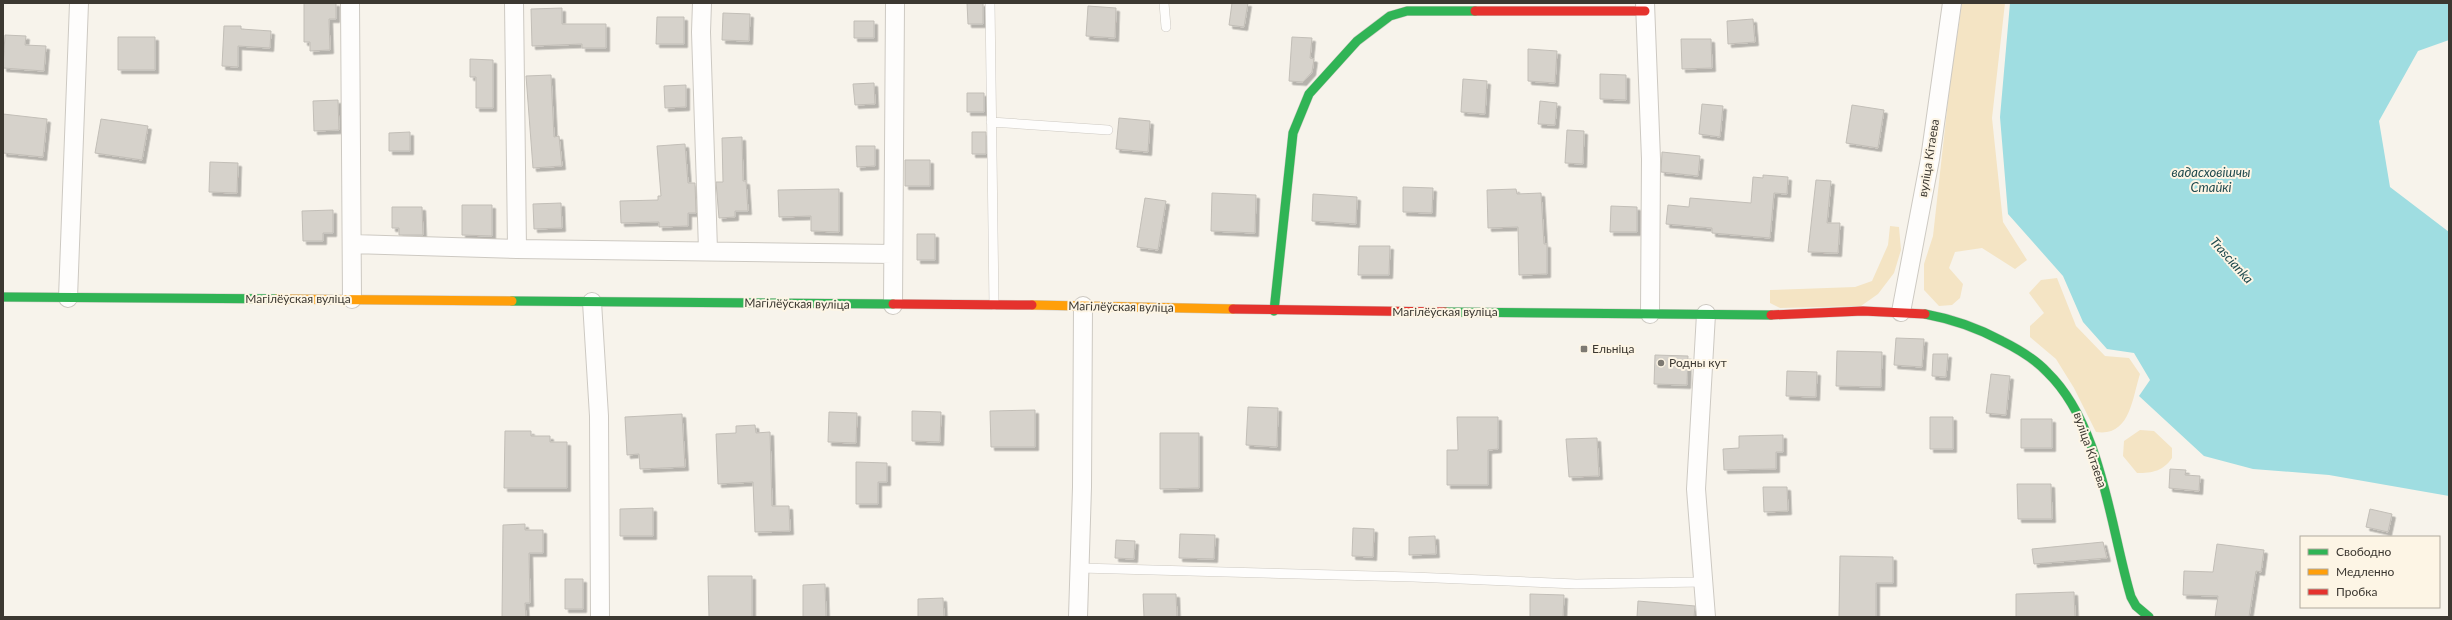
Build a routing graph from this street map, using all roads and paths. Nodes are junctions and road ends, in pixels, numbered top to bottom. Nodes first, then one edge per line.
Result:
1 (80, 3) edge
2 (350, 3) edge
3 (514, 3) edge
4 (702, 3) edge
5 (895, 3) edge
6 (990, 3) edge
7 (1164, 3) edge
8 (1952, 3) edge
9 (1645, 7) edge
10 (1166, 27) dead end
11 (991, 122) junction
12 (1108, 130) dead end
13 (352, 244) junction
14 (518, 249) junction
15 (708, 250) junction
16 (893, 254) junction
17 (3, 297) edge
18 (68, 298) junction
19 (352, 299) junction
20 (592, 302) junction
21 (893, 305) junction
22 (994, 305) junction
23 (1083, 306) junction
24 (1274, 311) junction
25 (1901, 312) junction
26 (1650, 314) junction
27 (1706, 314) junction
28 (1080, 568) junction
29 (1703, 582) junction
30 (600, 617) edge
31 (1078, 617) edge
32 (1706, 617) edge
33 (2149, 617) edge

1 - 18 street
2 - 13 street
3 - 14 street
4 - 15 street
5 - 16 street
6 - 11 lane
7 - 10 lane
8 - 25 street, вуліца Кітаева
9 - 24 main road
9 - 26 street
11 - 12 lane
11 - 22 lane
13 - 14 street
13 - 19 street
14 - 15 street
15 - 16 street
16 - 21 street
17 - 18 main road, Магілёўская вуліца
18 - 19 main road, Магілёўская вуліца
19 - 20 main road, Магілёўская вуліца
20 - 21 main road, Магілёўская вуліца
20 - 30 street
21 - 22 main road, Магілёўская вуліца
22 - 23 main road, Магілёўская вуліца
23 - 24 main road, Магілёўская вуліца
23 - 28 street
24 - 26 main road, Магілёўская вуліца
25 - 27 main road, вуліца Кітаева
25 - 33 main road, вуліца Кітаева
26 - 27 main road, вуліца Кітаева
27 - 29 street
28 - 29 lane
28 - 31 street
29 - 32 street

